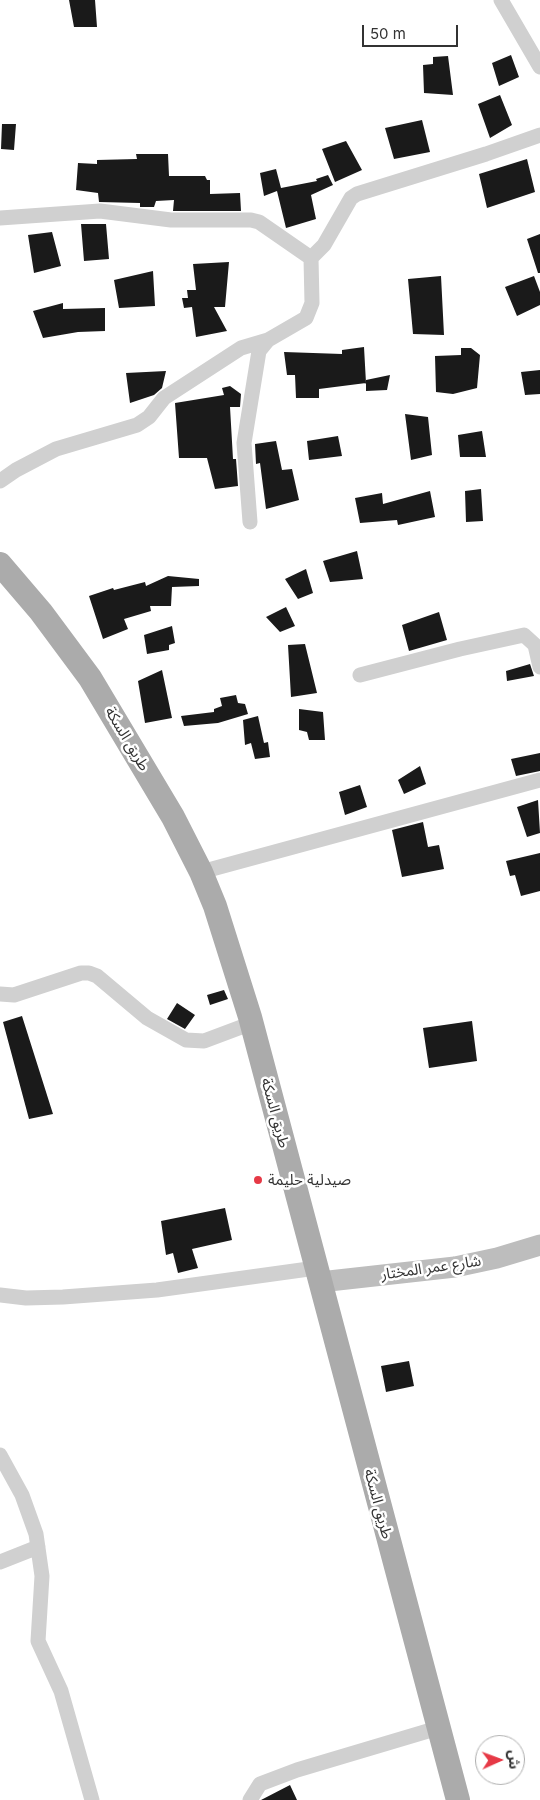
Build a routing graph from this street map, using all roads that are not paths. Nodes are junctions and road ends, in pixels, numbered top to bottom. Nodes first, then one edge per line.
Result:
1 (501, 0) edge
2 (540, 67) edge
3 (540, 135) edge
4 (0, 218) edge
5 (312, 258) junction
6 (268, 340) junction
7 (0, 481) edge
8 (250, 522) dead end
9 (0, 564) edge
10 (540, 667) edge
11 (360, 675) dead end
12 (540, 780) edge
13 (201, 872) junction
14 (0, 994) edge
15 (252, 1024) junction
16 (540, 1245) edge
17 (318, 1275) junction
18 (0, 1295) edge
19 (0, 1455) edge
20 (38, 1547) junction
21 (0, 1562) edge
22 (438, 1728) junction
23 (92, 1800) edge
24 (250, 1800) edge
25 (458, 1800) edge

1 - 2 street
3 - 5 street
4 - 5 street
5 - 6 street
6 - 7 street
6 - 8 street
9 - 13 main road, طريق السكة
10 - 11 street
12 - 13 street
13 - 15 main road, طريق السكة
14 - 15 street
15 - 17 main road, طريق السكة
16 - 17 street, شارع عمر المختار
17 - 18 street
17 - 22 main road, طريق السكة
19 - 20 street
20 - 21 street
20 - 23 street
22 - 24 street
22 - 25 main road, طريق السكة

